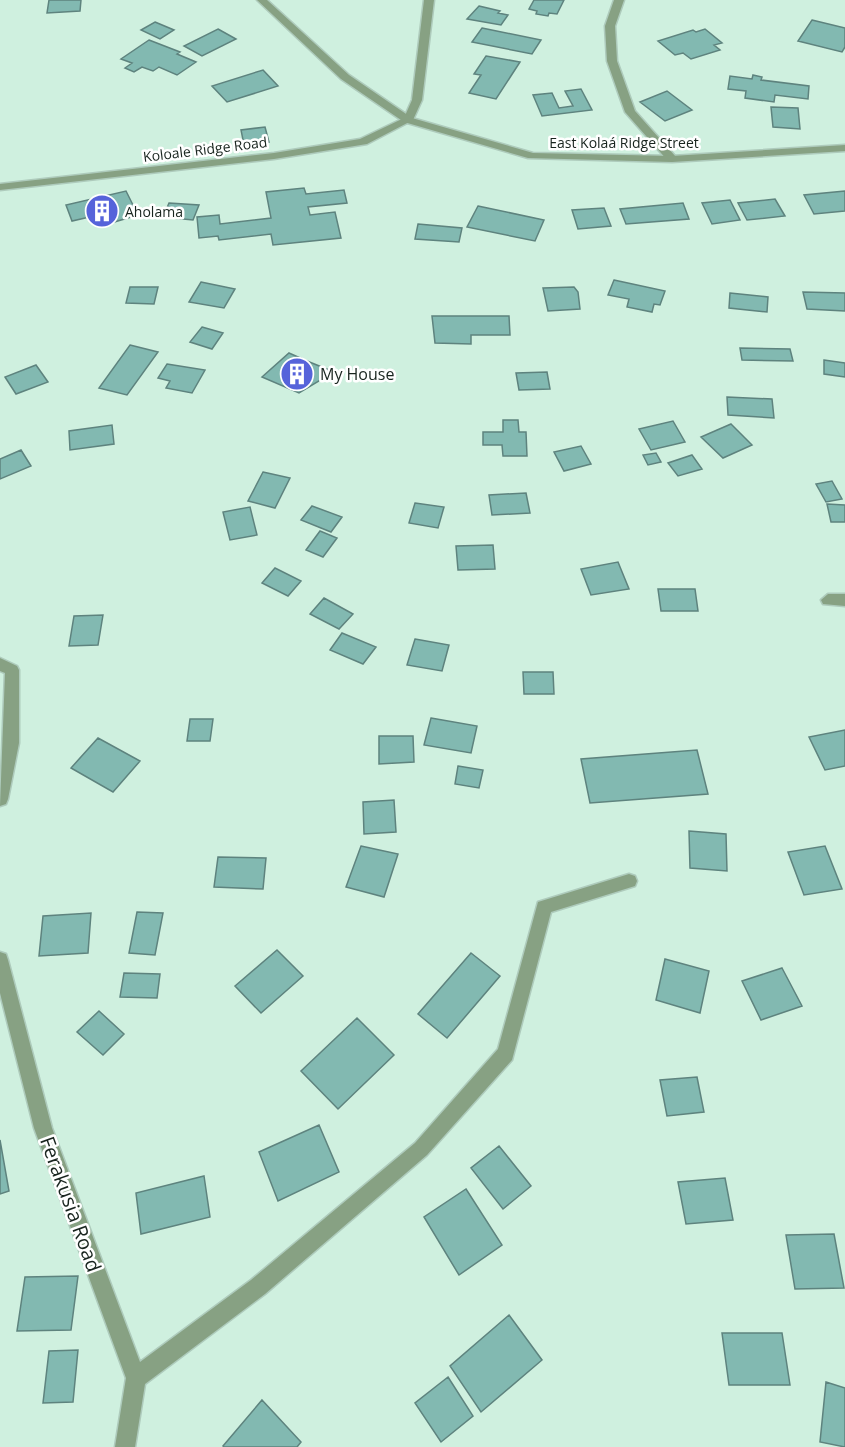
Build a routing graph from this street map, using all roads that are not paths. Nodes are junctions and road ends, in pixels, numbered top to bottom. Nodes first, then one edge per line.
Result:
1 (262, 0) edge
2 (429, 0) edge
3 (619, 0) edge
4 (408, 120) junction
5 (845, 148) edge
6 (672, 159) junction
7 (0, 187) edge
8 (828, 600) dead end
9 (845, 600) edge
10 (0, 664) edge
11 (0, 799) edge
12 (629, 881) dead end
13 (0, 960) edge
14 (136, 1378) junction
15 (125, 1447) edge

1 - 4 street, East Kolaá Ridge Street
2 - 4 street
3 - 6 street
4 - 6 street, East Kolaá Ridge Street
4 - 7 street, Koloale Ridge Road
5 - 6 street, East Kolaá Ridge Street
8 - 9 street
10 - 11 street
12 - 14 street
13 - 14 street, Ferakusia Road
14 - 15 street, Ferakusia Road

